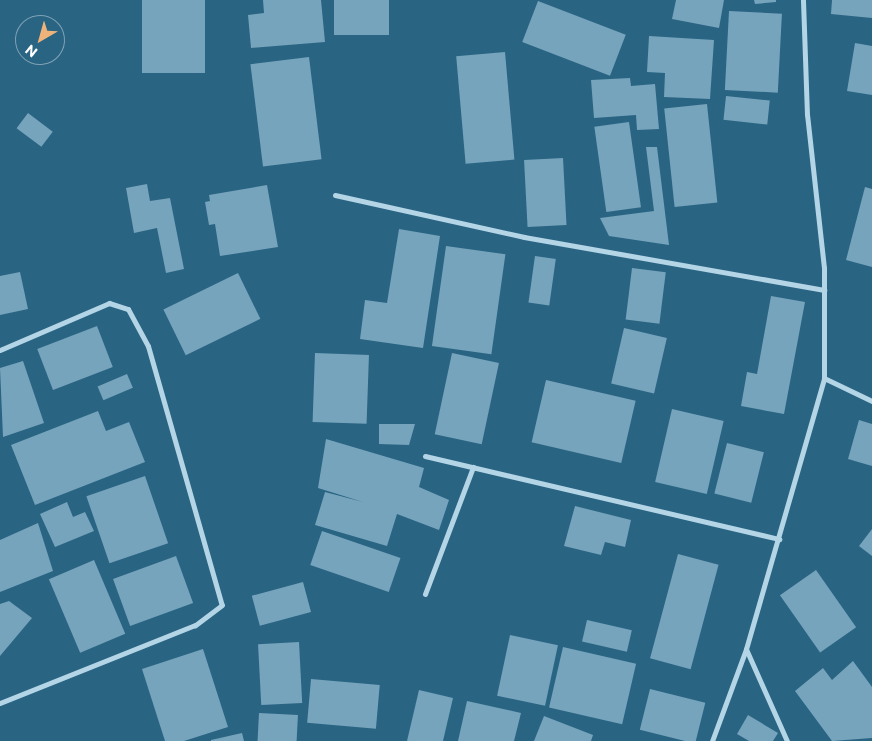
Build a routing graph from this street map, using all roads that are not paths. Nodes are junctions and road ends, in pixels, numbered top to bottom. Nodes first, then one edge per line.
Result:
1 (803, 0) edge
2 (335, 195) dead end
3 (824, 290) junction
4 (0, 350) edge
5 (824, 378) junction
6 (872, 401) edge
7 (425, 456) dead end
8 (473, 467) junction
9 (779, 539) junction
10 (425, 594) dead end
11 (746, 650) junction
12 (0, 703) edge
13 (712, 741) edge
14 (787, 741) edge

1 - 3 street
2 - 3 street
3 - 5 street
4 - 12 street
5 - 6 street
5 - 9 street
7 - 8 street
8 - 9 street
8 - 10 street
9 - 11 street
11 - 13 street
11 - 14 street

